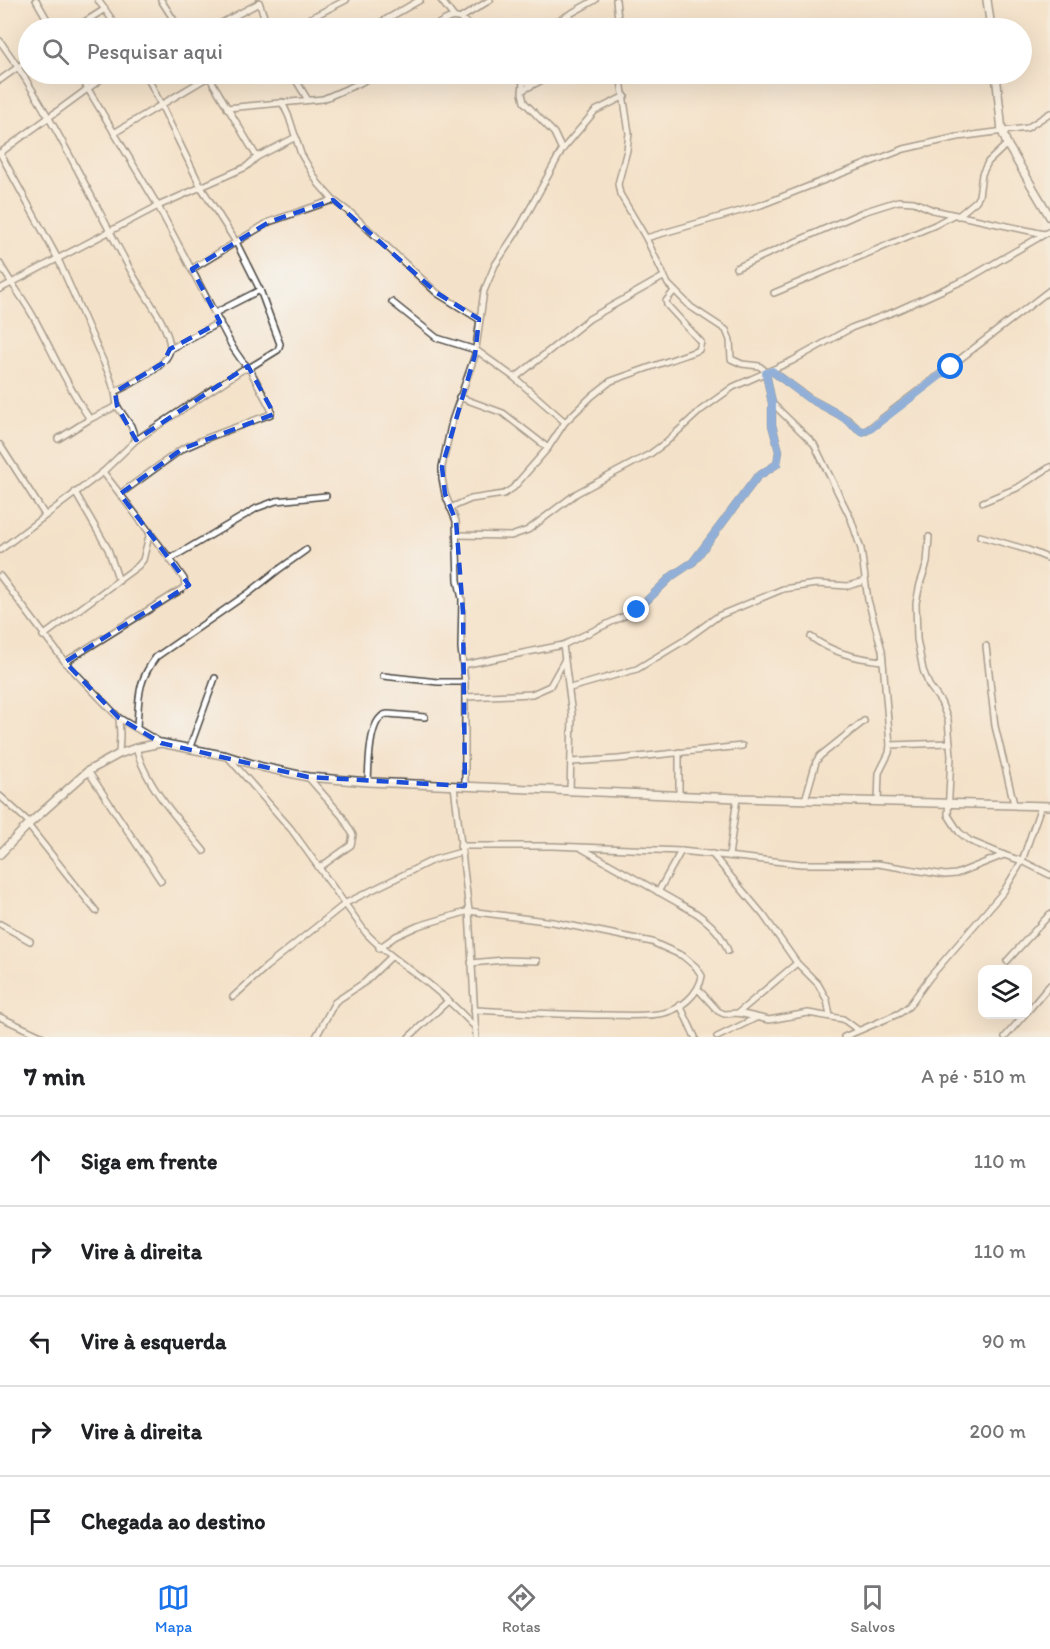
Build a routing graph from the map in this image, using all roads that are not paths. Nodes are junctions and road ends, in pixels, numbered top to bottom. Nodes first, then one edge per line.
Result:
1 (36, 0) edge
2 (99, 0) edge
3 (161, 0) edge
4 (346, 0) edge
5 (420, 0) edge
6 (441, 0) edge
7 (490, 0) edge
8 (595, 0) edge
9 (616, 0) edge
10 (987, 0) edge
11 (259, 2) edge
12 (105, 9) junction
13 (458, 17) junction
14 (46, 18) edge
15 (91, 18) edge
16 (111, 18) edge
17 (170, 18) edge
18 (230, 18) edge
19 (265, 18) edge
20 (311, 18) edge
21 (388, 18) edge
22 (453, 18) edge
23 (564, 18) edge
24 (617, 18) edge
25 (990, 18) edge
26 (0, 41) edge
27 (18, 66) edge
28 (18, 68) edge
29 (0, 80) edge
30 (29, 84) edge
31 (85, 84) edge
32 (94, 84) edge
33 (151, 84) edge
34 (193, 84) edge
35 (215, 84) edge
36 (298, 84) edge
37 (356, 84) edge
38 (523, 84) edge
39 (532, 84) edge
40 (623, 84) edge
41 (997, 84) edge
42 (88, 88) junction
43 (523, 90) junction
44 (625, 96) junction
45 (308, 100) junction
46 (282, 102) junction
47 (161, 103) junction
48 (227, 108) junction
49 (1050, 112) edge
50 (47, 116) junction
51 (1002, 131) junction
52 (114, 133) junction
53 (296, 136) junction
54 (1007, 144) junction
55 (562, 150) junction
56 (0, 153) edge
57 (257, 157) junction
58 (201, 187) junction
59 (333, 200) junction
60 (158, 207) junction
61 (955, 215) junction
62 (1050, 217) edge
63 (110, 231) junction
64 (1047, 233) edge
65 (646, 238) junction
66 (236, 242) junction
67 (58, 259) junction
68 (0, 264) edge
69 (736, 268) dead end
70 (192, 269) junction
71 (663, 277) junction
72 (10, 283) junction
73 (0, 289) edge
74 (260, 290) junction
75 (1050, 290) edge
76 (674, 291) junction
77 (774, 293) dead end
78 (392, 302) dead end
79 (215, 313) junction
80 (479, 319) junction
81 (220, 322) junction
82 (170, 349) junction
83 (476, 350) junction
84 (249, 368) junction
85 (769, 372) junction
86 (515, 378) junction
87 (115, 392) junction
88 (459, 397) junction
89 (772, 403) junction
90 (117, 406) junction
91 (90, 419) junction
92 (565, 422) junction
93 (58, 439) dead end
94 (136, 440) junction
95 (0, 445) edge
96 (548, 448) junction
97 (1050, 467) edge
98 (103, 472) junction
99 (75, 492) junction
100 (120, 494) junction
101 (326, 496) dead end
102 (983, 502) dead end
103 (450, 508) junction
104 (45, 515) junction
105 (150, 531) junction
106 (457, 535) junction
107 (980, 536) dead end
108 (929, 537) dead end
109 (0, 550) edge
110 (306, 550) dead end
111 (1050, 559) edge
112 (170, 560) junction
113 (0, 577) edge
114 (119, 581) junction
115 (865, 581) junction
116 (44, 636) junction
117 (811, 637) dead end
118 (563, 645) junction
119 (986, 646) dead end
120 (564, 659) junction
121 (882, 661) junction
122 (64, 662) junction
123 (463, 665) junction
124 (383, 676) dead end
125 (215, 678) dead end
126 (465, 682) junction
127 (570, 688) junction
128 (465, 697) junction
129 (425, 717) dead end
130 (119, 718) junction
131 (864, 721) dead end
132 (137, 727) junction
133 (161, 742) junction
134 (950, 743) junction
135 (890, 745) junction
136 (742, 746) dead end
137 (190, 747) junction
138 (136, 748) junction
139 (679, 752) junction
140 (119, 754) junction
141 (227, 756) junction
142 (572, 762) junction
143 (88, 771) junction
144 (308, 777) junction
145 (368, 782) junction
146 (454, 786) junction
147 (465, 786) junction
148 (570, 791) junction
149 (679, 795) junction
150 (0, 796) edge
151 (737, 798) junction
152 (805, 800) junction
153 (878, 802) junction
154 (948, 803) junction
155 (1014, 804) junction
156 (1041, 806) junction
157 (1050, 806) edge
158 (29, 824) junction
159 (580, 848) junction
160 (461, 849) junction
161 (681, 850) junction
162 (204, 851) dead end
163 (0, 854) edge
164 (712, 854) junction
165 (1004, 855) junction
166 (729, 856) junction
167 (1022, 861) junction
168 (319, 868) junction
169 (1050, 875) edge
170 (161, 881) dead end
171 (658, 892) junction
172 (346, 903) junction
173 (96, 911) dead end
174 (469, 911) junction
175 (1050, 914) edge
176 (0, 924) edge
177 (30, 941) dead end
178 (379, 948) junction
179 (728, 951) dead end
180 (391, 957) junction
181 (537, 961) dead end
182 (1007, 961) dead end
183 (471, 963) junction
184 (797, 963) junction
185 (1050, 985) edge
186 (698, 989) junction
187 (233, 997) dead end
188 (448, 1001) junction
189 (680, 1005) junction
190 (1032, 1006) edge
191 (474, 1010) junction
192 (738, 1013) junction
193 (830, 1016) junction
194 (0, 1017) edge
195 (756, 1018) junction
196 (1021, 1019) edge
197 (475, 1027) junction
198 (858, 1030) junction
199 (43, 1037) edge
200 (316, 1037) edge
201 (409, 1037) edge
202 (476, 1037) edge
203 (695, 1037) edge
204 (717, 1037) edge
205 (844, 1037) edge
206 (1005, 1037) edge

1 - 14 street
2 - 12 street
3 - 17 street
4 - 20 street
5 - 21 street
6 - 13 street
7 - 13 street
8 - 23 street
9 - 24 street
10 - 25 street
11 - 18 street
11 - 19 street
12 - 15 street
12 - 16 street
13 - 22 street
26 - 27 street
28 - 29 street
30 - 50 street
31 - 42 street
32 - 42 street
33 - 47 street
34 - 47 street
35 - 48 street
36 - 45 street
37 - 45 street
38 - 43 street
39 - 43 street
40 - 44 street
41 - 51 street
42 - 50 street
42 - 52 street
43 - 55 street
44 - 55 street
44 - 65 street
45 - 46 street
46 - 48 street
46 - 53 street
47 - 52 street
47 - 58 street
48 - 57 street
49 - 51 street
50 - 56 street
50 - 63 street
51 - 54 street
51 - 65 street
52 - 60 street
53 - 57 street
53 - 59 street
54 - 61 street
54 - 62 street
55 - 80 street
56 - 67 street
57 - 58 street
58 - 60 street
58 - 66 street
59 - 66 street
59 - 80 street
60 - 63 street
60 - 70 street
61 - 64 street
61 - 69 street
61 - 77 street
63 - 67 street
63 - 82 street
64 - 85 street
65 - 71 street
66 - 70 street
66 - 74 street
67 - 72 street
67 - 87 street
68 - 72 street
70 - 79 street
71 - 76 street
71 - 86 street
72 - 73 street
72 - 91 street
74 - 79 street
74 - 84 street
75 - 85 street
76 - 85 street
76 - 92 street
78 - 83 street
79 - 81 street
80 - 83 street
81 - 82 street
81 - 84 street
82 - 87 street
83 - 86 street
83 - 88 street
84 - 94 street
84 - 100 street
85 - 89 street
85 - 106 street
86 - 92 street
87 - 90 street
88 - 96 street
88 - 103 street
89 - 115 street
89 - 118 street
90 - 91 street
90 - 94 street
91 - 93 street
92 - 96 street
94 - 98 street
95 - 104 street
96 - 103 street
97 - 102 street
98 - 99 street
98 - 100 street
99 - 104 street
99 - 114 street
100 - 105 street
101 - 112 street
103 - 106 street
104 - 109 street
105 - 112 street
105 - 114 street
106 - 123 street
107 - 111 street
108 - 134 street
110 - 132 street
112 - 122 street
113 - 116 street
114 - 116 street
115 - 121 street
115 - 127 street
116 - 122 street
117 - 121 street
118 - 120 street
118 - 123 street
119 - 155 street
120 - 127 street
120 - 128 street
121 - 135 street
122 - 130 street
123 - 126 street
124 - 126 street
125 - 137 street
126 - 128 street
127 - 142 street
128 - 147 street
129 - 145 street
130 - 132 street
130 - 140 street
131 - 152 street
132 - 133 street
133 - 137 street
133 - 138 street
134 - 135 street
134 - 154 street
135 - 153 street
136 - 139 street
137 - 141 street
138 - 140 street
138 - 162 street
139 - 142 street
139 - 149 street
140 - 143 street
141 - 144 street
141 - 168 street
142 - 148 street
143 - 158 street
143 - 170 street
144 - 145 street
144 - 168 street
145 - 146 street
146 - 147 street
146 - 160 street
147 - 148 street
148 - 149 street
149 - 151 street
150 - 158 street
151 - 152 street
151 - 166 street
152 - 153 street
153 - 154 street
154 - 155 street
154 - 165 street
155 - 156 street
156 - 157 street
156 - 167 street
158 - 163 street
158 - 173 street
159 - 160 street
159 - 161 street
159 - 171 street
160 - 172 street
160 - 174 street
161 - 164 street
161 - 171 street
164 - 166 street
164 - 184 street
165 - 166 street
165 - 167 street
167 - 169 street
167 - 198 street
168 - 172 street
171 - 179 street
172 - 178 street
172 - 187 street
174 - 178 street
174 - 183 street
174 - 186 street
175 - 182 street
176 - 177 street
178 - 180 street
180 - 188 street
180 - 200 street
181 - 183 street
183 - 191 street
184 - 192 street
184 - 193 street
185 - 190 street
186 - 189 street
186 - 192 street
188 - 197 street
188 - 201 street
189 - 191 street
189 - 203 street
191 - 197 street
192 - 195 street
193 - 195 street
193 - 198 street
194 - 199 street
195 - 204 street
196 - 206 street
197 - 202 street
198 - 205 street

